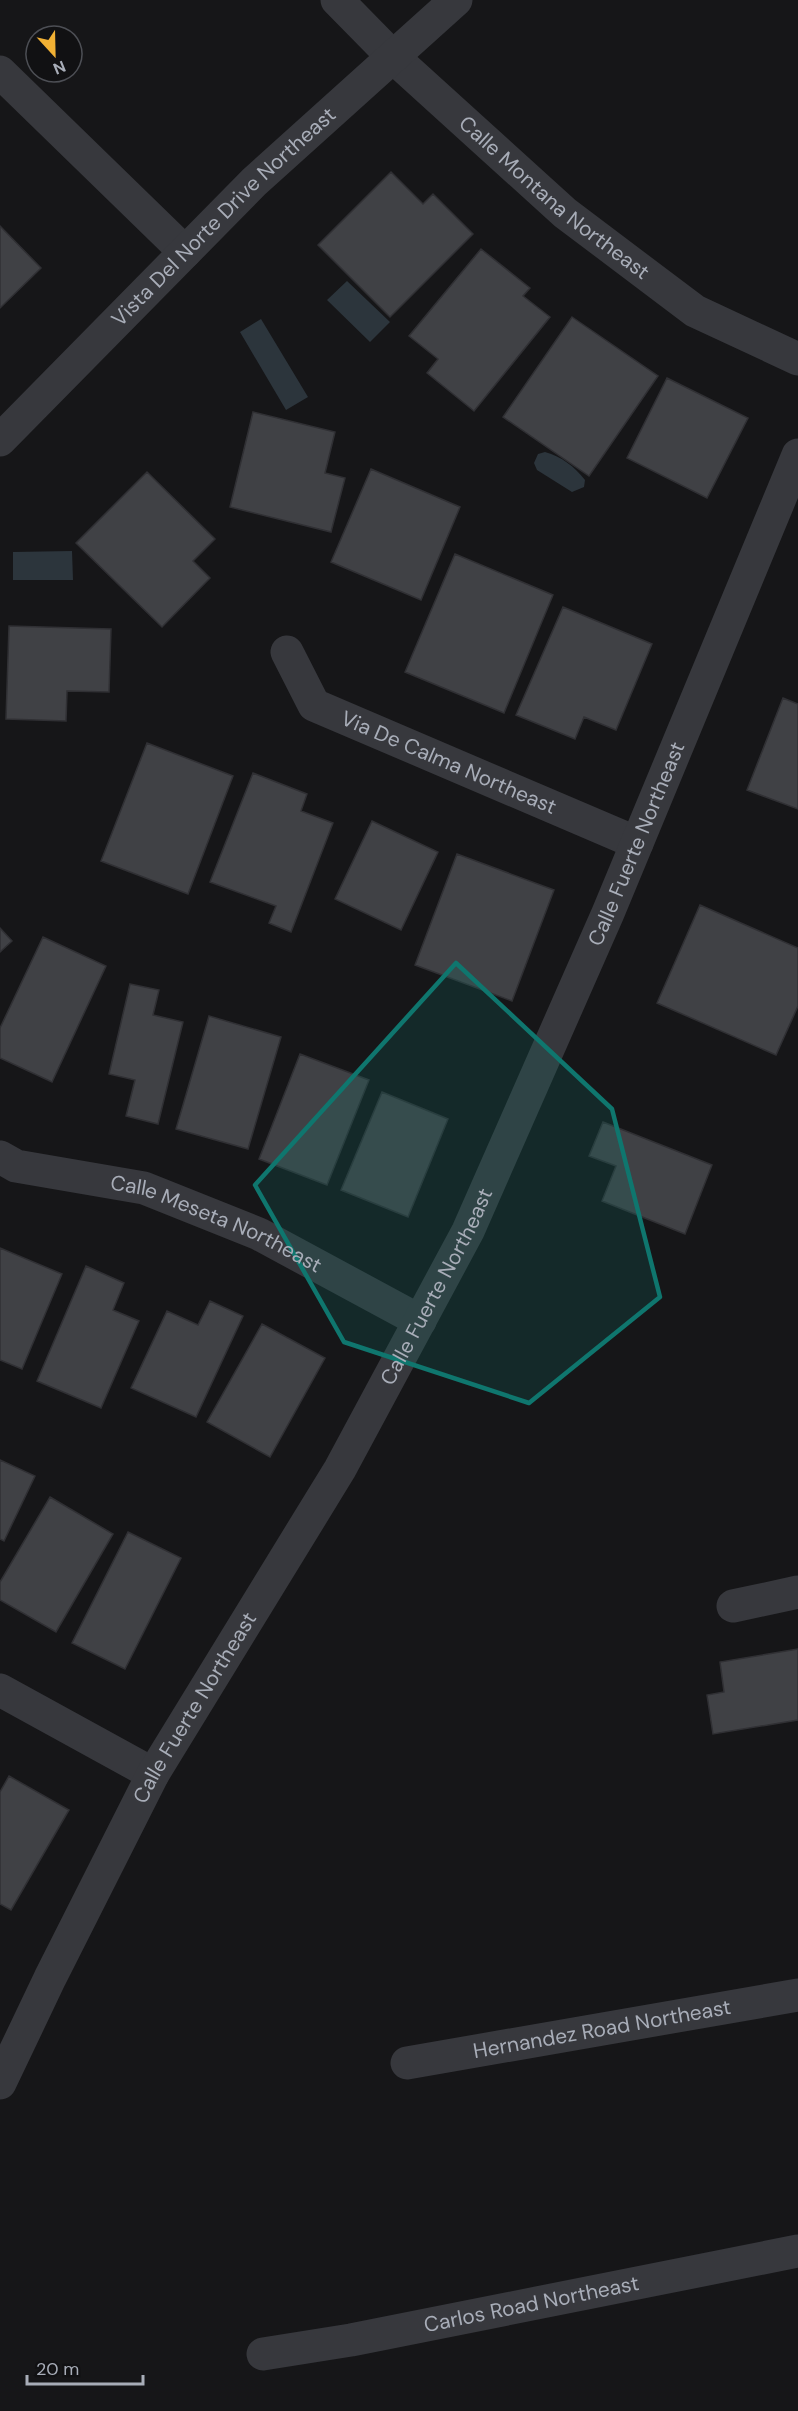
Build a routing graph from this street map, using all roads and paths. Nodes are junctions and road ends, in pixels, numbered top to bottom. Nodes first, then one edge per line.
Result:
1 (337, 0) edge
2 (456, 0) edge
3 (393, 57) junction
4 (0, 72) edge
5 (185, 252) junction
6 (798, 359) edge
7 (0, 440) edge
8 (798, 454) edge
9 (287, 652) dead end
10 (637, 843) junction
11 (0, 1157) edge
12 (420, 1321) junction
13 (798, 1592) edge
14 (733, 1606) dead end
15 (0, 1690) edge
16 (153, 1774) junction
17 (798, 1995) edge
18 (407, 2063) dead end
19 (0, 2083) edge
20 (798, 2251) edge
21 (263, 2355) dead end

1 - 3 street, Calle Montana Northeast
2 - 3 street, Vista Del Norte Drive Northeast
3 - 5 street, Vista Del Norte Drive Northeast
3 - 6 street, Calle Montana Northeast
4 - 5 street
5 - 7 street, Vista Del Norte Drive Northeast
8 - 10 street, Calle Fuerte Northeast
9 - 10 street, Via De Calma Northeast
10 - 12 street, Calle Fuerte Northeast
11 - 12 street, Calle Meseta Northeast
12 - 16 street, Calle Fuerte Northeast
13 - 14 street
15 - 16 street
16 - 19 street, Calle Fuerte Northeast
17 - 18 street, Hernandez Road Northeast
20 - 21 street, Carlos Road Northeast

